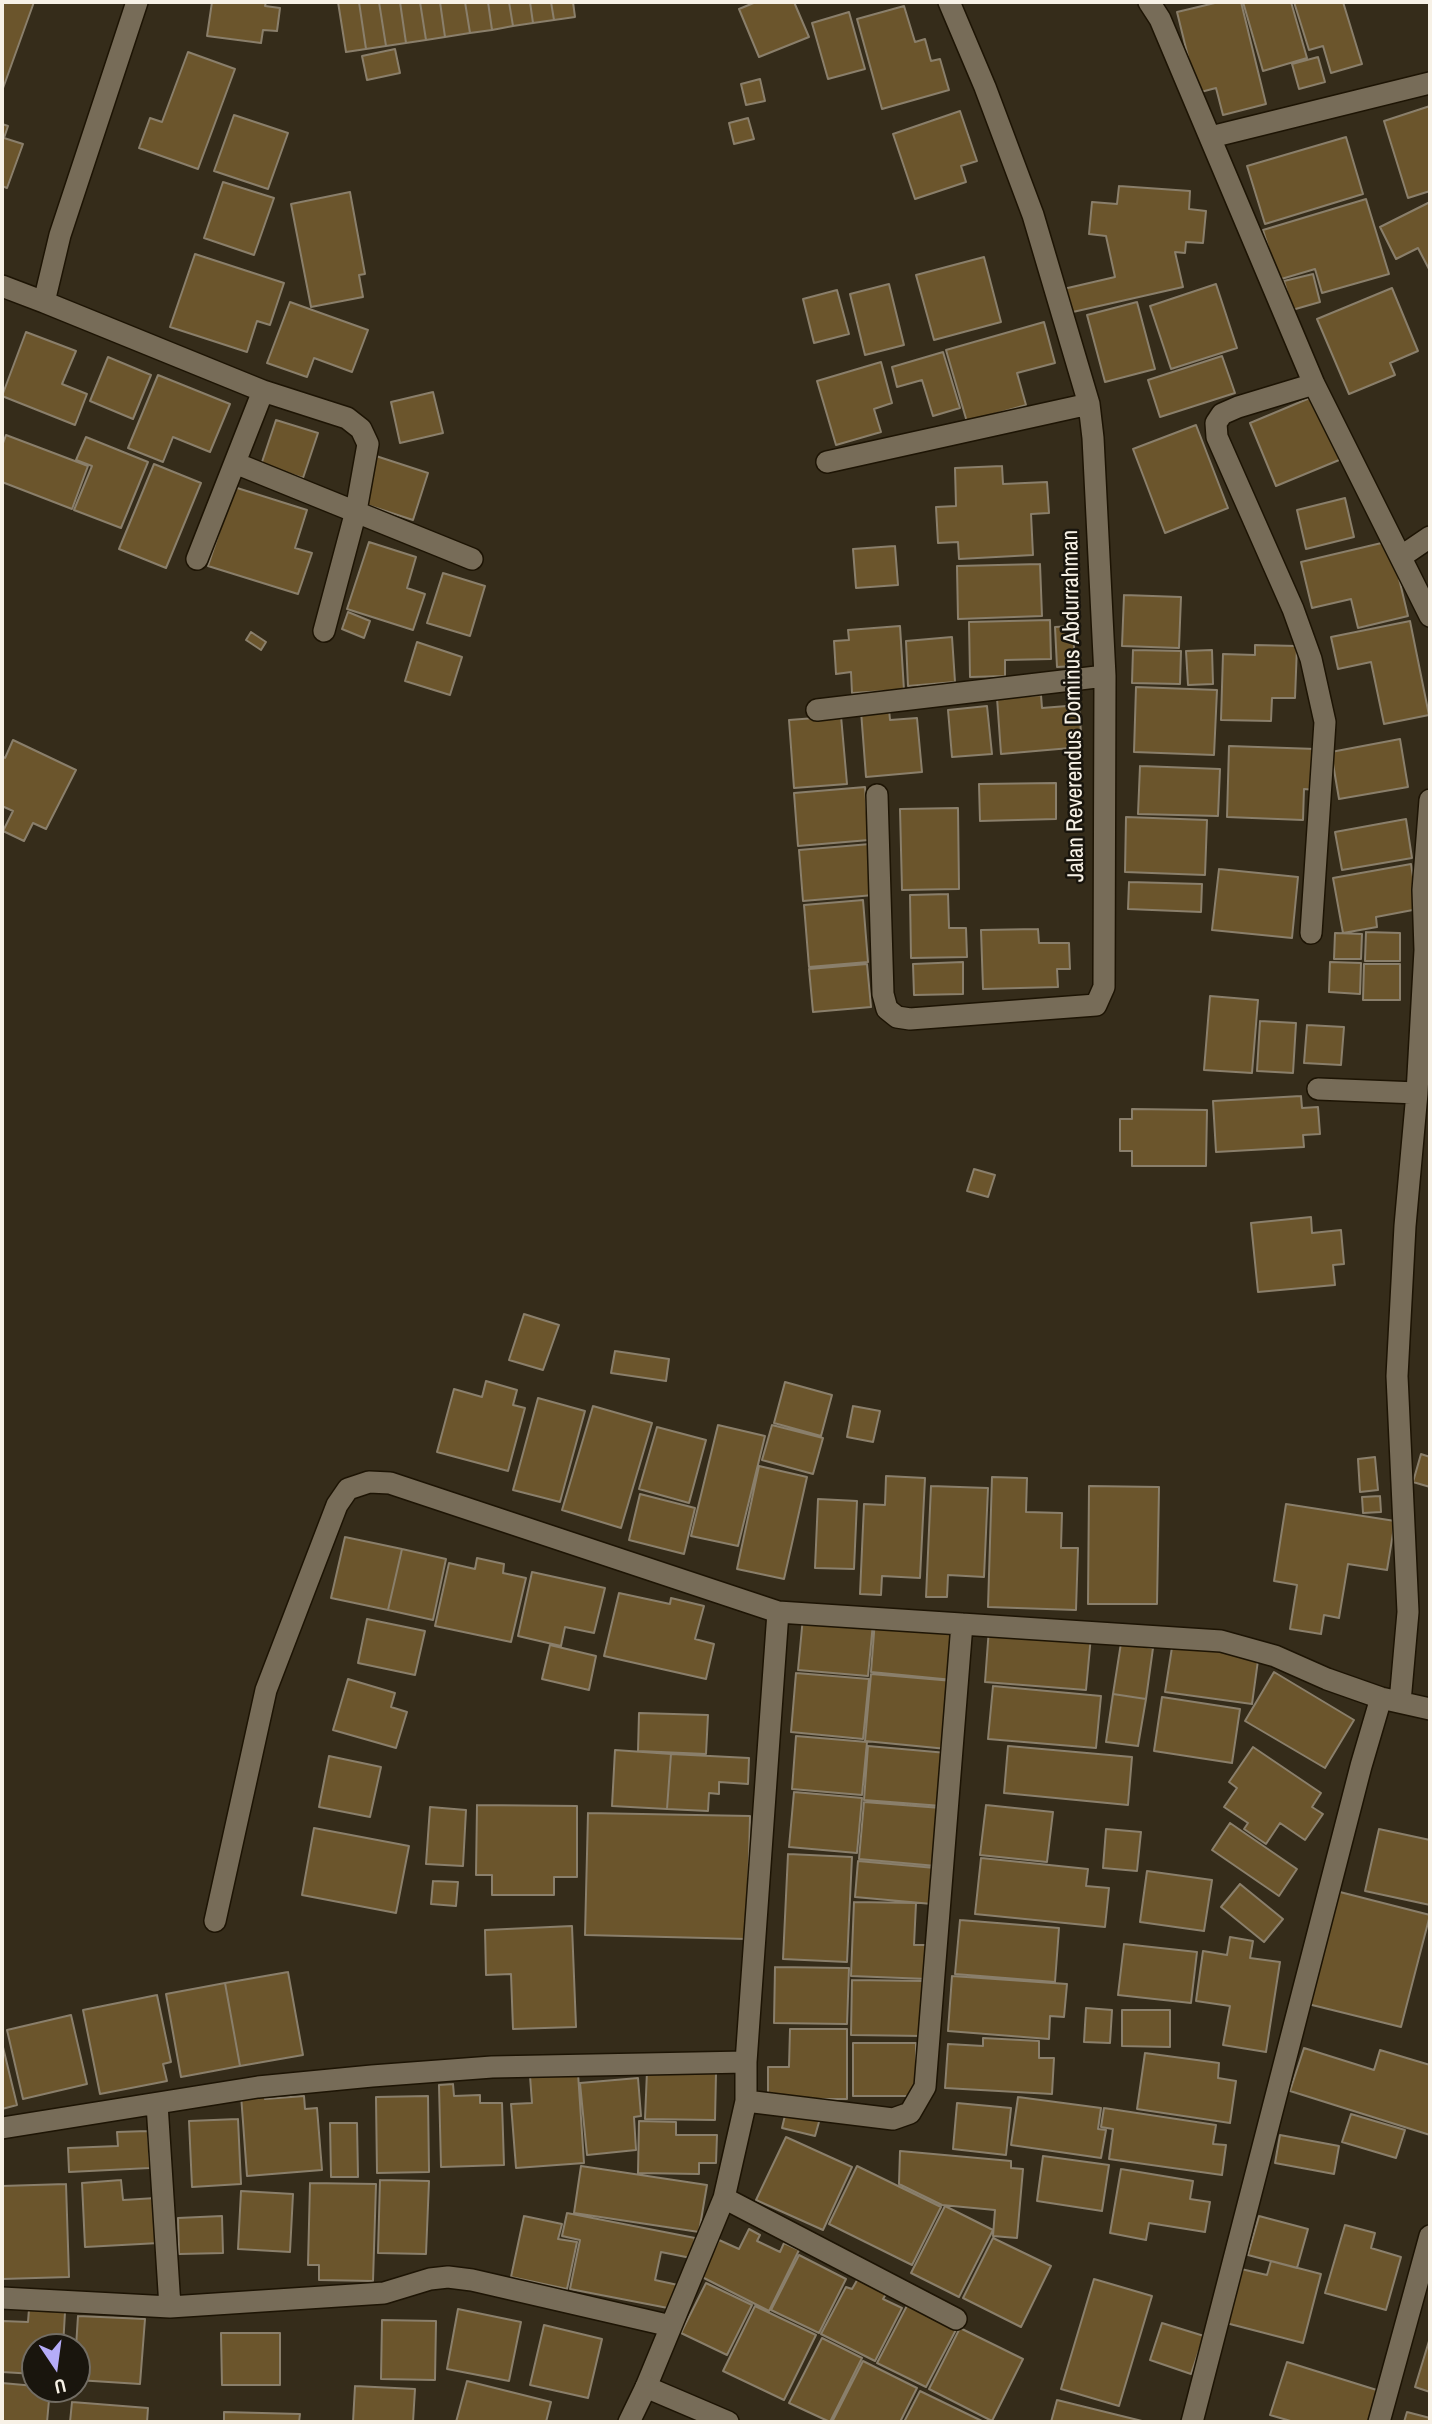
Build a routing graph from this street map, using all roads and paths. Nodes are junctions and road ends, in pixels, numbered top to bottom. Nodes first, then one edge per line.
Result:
1 (137, 2) edge
2 (949, 2) edge
3 (1149, 2) edge
4 (1430, 83) edge
5 (1211, 137) junction
6 (2, 286) edge
7 (44, 302) junction
8 (1314, 384) junction
9 (263, 391) junction
10 (1089, 404) junction
11 (827, 462) dead end
12 (235, 463) junction
13 (356, 511) junction
14 (1430, 537) edge
15 (1402, 556) junction
16 (197, 559) dead end
17 (472, 559) dead end
18 (1430, 616) edge
19 (324, 631) dead end
20 (1105, 676) junction
21 (817, 710) dead end
22 (877, 795) dead end
23 (1430, 800) edge
24 (1427, 891) edge
25 (1311, 933) dead end
26 (1318, 1089) dead end
27 (1418, 1093) junction
28 (778, 1612) junction
29 (962, 1623) junction
30 (1391, 1700) junction
31 (1430, 1709) edge
32 (215, 1921) dead end
33 (746, 2062) junction
34 (746, 2101) junction
35 (157, 2104) junction
36 (2, 2128) edge
37 (724, 2198) junction
38 (1430, 2236) edge
39 (2, 2298) edge
40 (170, 2307) junction
41 (956, 2319) dead end
42 (671, 2326) junction
43 (646, 2387) junction
44 (629, 2422) edge
45 (728, 2422) edge
46 (1192, 2422) edge
47 (1379, 2422) edge

1 - 7 street
2 - 10 street, Jalan Reverendus Dominus Abdurrahman
3 - 5 street
4 - 5 street
5 - 8 street
6 - 7 street
7 - 9 street
8 - 15 street
8 - 25 street
9 - 12 street
9 - 13 street
10 - 11 street
10 - 20 street, Jalan Reverendus Dominus Abdurrahman
12 - 13 street
12 - 16 street
13 - 17 street
13 - 19 street
14 - 15 street
15 - 18 street
20 - 21 street
20 - 22 street, Jalan Reverendus Dominus Abdurrahman
23 - 24 street
24 - 27 street
26 - 27 street
27 - 30 street
28 - 29 street
28 - 32 street
28 - 33 street
29 - 30 street
29 - 34 street
30 - 31 street
30 - 46 street
33 - 34 street
33 - 35 street
34 - 37 street
35 - 36 street
35 - 40 street
37 - 41 street
37 - 42 street
38 - 47 street
39 - 40 street
40 - 42 street
42 - 43 street
43 - 44 street
43 - 45 street

